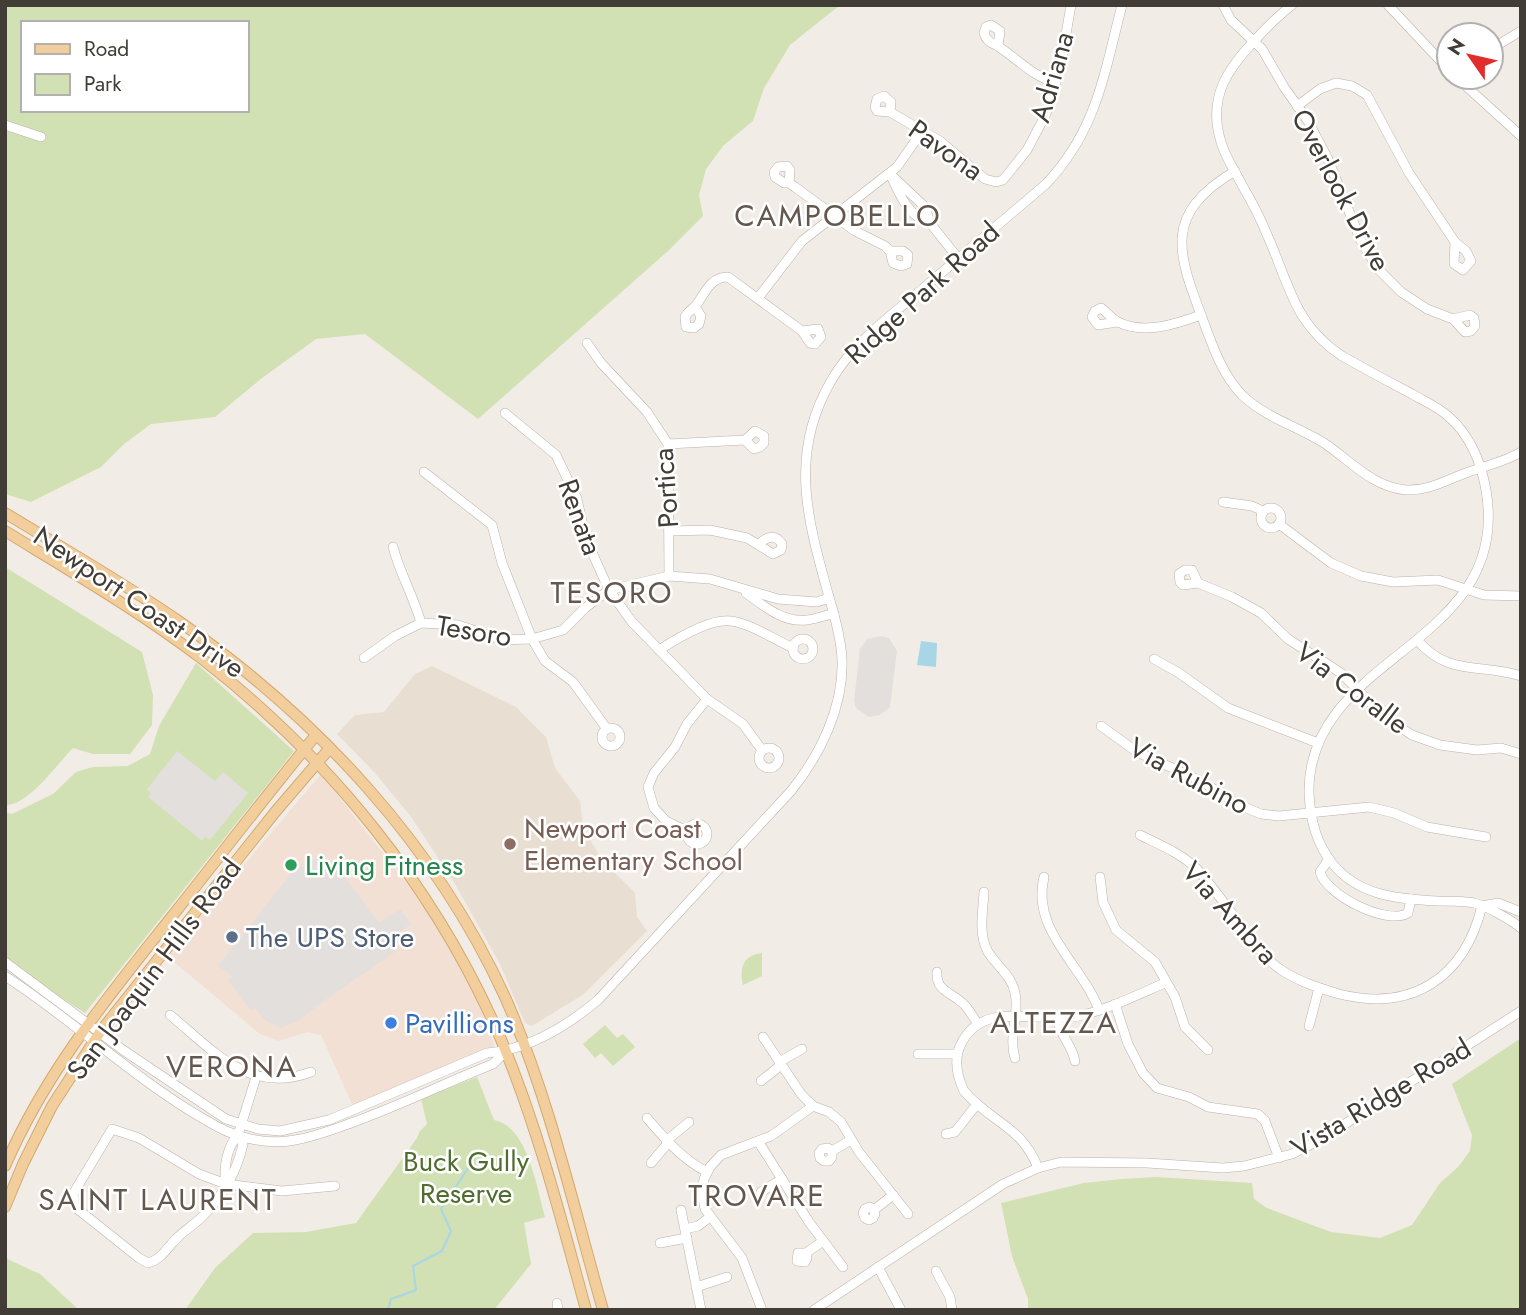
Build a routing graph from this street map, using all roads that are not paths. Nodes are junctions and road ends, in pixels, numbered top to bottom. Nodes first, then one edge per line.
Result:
1 (1071, 5) edge
2 (1122, 5) edge
3 (1223, 5) edge
4 (1292, 5) edge
5 (1388, 5) edge
6 (1521, 31) edge
7 (1254, 40) junction
8 (1505, 41) edge
9 (998, 46) dead end
10 (1435, 55) edge
11 (1056, 83) junction
12 (1471, 91) edge
13 (1297, 106) junction
14 (890, 112) dead end
15 (5, 125) edge
16 (923, 131) junction
17 (1521, 136) edge
18 (41, 137) dead end
19 (1235, 171) junction
20 (890, 174) junction
21 (1003, 180) joint
22 (789, 183) dead end
23 (834, 216) junction
24 (1455, 242) dead end
25 (890, 251) dead end
26 (958, 258) junction
27 (758, 298) junction
28 (695, 307) dead end
29 (1201, 315) junction
30 (1453, 319) dead end
31 (1118, 322) dead end
32 (802, 331) dead end
33 (587, 343) dead end
34 (505, 414) dead end
35 (745, 440) dead end
36 (668, 444) junction
37 (1521, 452) edge
38 (1480, 468) junction
39 (424, 472) dead end
40 (1223, 502) dead end
41 (1263, 511) junction
42 (5, 513) edge
43 (1279, 524) junction
44 (5, 531) edge
45 (670, 531) junction
46 (759, 544) dead end
47 (393, 547) dead end
48 (669, 576) junction
49 (1198, 583) dead end
50 (1468, 589) junction
51 (609, 590) junction
52 (742, 590) junction
53 (1521, 596) edge
54 (830, 598) junction
55 (790, 599) junction
56 (834, 614) junction
57 (790, 620) junction
58 (421, 623) junction
59 (532, 639) junction
60 (1417, 640) junction
61 (793, 648) dead end
62 (659, 650) junction
63 (364, 658) dead end
64 (1154, 659) dead end
65 (1521, 677) edge
66 (1359, 688) junction
67 (707, 699) junction
68 (1101, 726) dead end
69 (607, 729) dead end
70 (316, 735) junction
71 (1318, 743) junction
72 (330, 748) junction
73 (304, 749) junction
74 (762, 750) dead end
75 (1521, 754) edge
76 (318, 762) junction
77 (1311, 813) junction
78 (688, 831) dead end
79 (1140, 835) dead end
80 (1486, 837) dead end
81 (1329, 859) junction
82 (1044, 877) dead end
83 (1100, 877) dead end
84 (984, 892) dead end
85 (1410, 899) junction
86 (1482, 906) junction
87 (1519, 910) edge
88 (1521, 928) edge
89 (5, 962) edge
90 (937, 972) dead end
91 (5, 976) edge
92 (1165, 983) junction
93 (1319, 989) junction
94 (1115, 1004) junction
95 (1099, 1010) junction
96 (1521, 1011) edge
97 (170, 1015) dead end
98 (1015, 1016) junction
99 (1057, 1019) junction
100 (978, 1024) junction
101 (1309, 1026) dead end
102 (85, 1028) junction
103 (97, 1037) junction
104 (763, 1037) dead end
105 (523, 1044) junction
106 (802, 1049) dead end
107 (1208, 1050) dead end
108 (505, 1052) junction
109 (918, 1054) dead end
110 (957, 1054) junction
111 (1015, 1058) dead end
112 (1075, 1061) dead end
113 (780, 1064) junction
114 (311, 1072) dead end
115 (256, 1077) junction
116 (761, 1081) dead end
117 (977, 1104) junction
118 (813, 1106) junction
119 (647, 1118) dead end
120 (689, 1122) dead end
121 (241, 1124) junction
122 (946, 1134) dead end
123 (238, 1135) junction
124 (851, 1140) junction
125 (758, 1141) junction
126 (667, 1142) junction
127 (832, 1151) dead end
128 (1279, 1158) junction
129 (652, 1163) dead end
130 (5, 1166) edge
131 (1038, 1168) junction
132 (707, 1172) junction
133 (782, 1179) junction
134 (226, 1184) junction
135 (335, 1186) dead end
136 (761, 1192) dead end
137 (893, 1195) junction
138 (5, 1207) edge
139 (874, 1209) dead end
140 (681, 1210) dead end
141 (908, 1214) dead end
142 (710, 1217) junction
143 (686, 1234) junction
144 (822, 1241) junction
145 (660, 1243) dead end
146 (806, 1254) dead end
147 (843, 1267) dead end
148 (878, 1267) junction
149 (936, 1271) dead end
150 (727, 1277) dead end
151 (696, 1287) junction
152 (586, 1310) edge
153 (603, 1310) edge
154 (701, 1310) edge
155 (762, 1310) edge
156 (814, 1310) edge
157 (901, 1310) edge
158 (952, 1310) edge

1 - 11 street, Adriana
2 - 26 street, Ridge Park Road
3 - 7 street, Overlook Drive
4 - 7 street
5 - 10 street
6 - 8 street
7 - 13 street, Overlook Drive
7 - 19 street
9 - 11 street
11 - 21 street, Adriana
12 - 17 street
13 - 24 street
13 - 30 street, Overlook Drive
14 - 16 street, Pavona
15 - 18 street
16 - 20 street
16 - 21 street, Pavona
19 - 29 street
19 - 38 street
20 - 23 street
20 - 26 street
22 - 23 street
23 - 25 street
23 - 27 street
26 - 54 street, Ridge Park Road
27 - 28 street
27 - 32 street
29 - 31 street
29 - 38 street
33 - 36 street, Portica
34 - 51 street, Renata
35 - 36 street
36 - 45 street, Portica
37 - 38 street
38 - 50 street
39 - 59 street
40 - 41 street
41 - 43 street
41 - 43 street
42 - 70 main road, Newport Coast Drive
43 - 50 street
44 - 73 main road, Newport Coast Drive
45 - 46 street
45 - 48 street, Portica
47 - 58 street
48 - 51 street, Tesoro
48 - 52 street, Tesoro
49 - 66 street, Via Coralle
50 - 53 street
50 - 60 street
51 - 59 street, Tesoro
51 - 62 street, Renata
52 - 55 street, Tesoro
52 - 57 street, Tesoro
54 - 55 street, Tesoro
54 - 56 street, Ridge Park Road
55 - 57 street
56 - 57 street
56 - 105 street, Ridge Park Road
58 - 59 street, Tesoro
58 - 63 street, Tesoro
59 - 69 street
60 - 65 street
60 - 66 street
61 - 62 street
62 - 67 street, Renata
64 - 71 street
66 - 71 street
66 - 75 street, Via Coralle
67 - 74 street, Renata
67 - 78 street
68 - 77 street, Via Rubino
70 - 72 main road, Newport Coast Drive
70 - 73 main road, San Joaquin Hills Road
71 - 77 street
72 - 76 main road, San Joaquin Hills Road
72 - 105 main road, Newport Coast Drive
73 - 76 main road, Newport Coast Drive
73 - 102 main road, San Joaquin Hills Road
76 - 103 main road, San Joaquin Hills Road
76 - 108 main road, Newport Coast Drive
77 - 80 street, Via Rubino
77 - 81 street
79 - 93 street, Via Ambra
81 - 85 street
81 - 85 street
82 - 95 street
83 - 92 street
84 - 98 street
85 - 86 street
86 - 87 street
86 - 88 street
86 - 93 street, Via Ambra
89 - 102 street
90 - 100 street
91 - 102 street
92 - 94 street
92 - 107 street
93 - 101 street
94 - 95 street
94 - 128 street
95 - 99 street
96 - 128 street, Vista Ridge Road
97 - 115 street
98 - 99 street
98 - 100 street
98 - 111 street
99 - 112 street
100 - 110 street
102 - 103 street, Ridge Park Road
102 - 130 main road, San Joaquin Hills Road
103 - 121 street, Ridge Park Road
103 - 123 street, Ridge Park Road
103 - 138 main road, San Joaquin Hills Road
104 - 113 street
105 - 108 street, Ridge Park Road
105 - 153 main road, Newport Coast Drive
106 - 113 street
108 - 121 street, Ridge Park Road
108 - 123 street, Ridge Park Road
108 - 152 main road, Newport Coast Drive
109 - 110 street
110 - 117 street
113 - 116 street
113 - 118 street
114 - 115 street
115 - 121 street
117 - 122 street
117 - 131 street
118 - 124 street
118 - 125 street
119 - 126 street
120 - 126 street
121 - 123 street
123 - 134 street
124 - 127 street
124 - 137 street
125 - 132 street
125 - 133 street
126 - 129 street
126 - 132 street
128 - 131 street, Vista Ridge Road
131 - 148 street, Vista Ridge Road
132 - 142 street
133 - 136 street
133 - 144 street
134 - 134 street
134 - 135 street
137 - 139 street
137 - 141 street
140 - 143 street
142 - 143 street
142 - 155 street
143 - 145 street
143 - 151 street
144 - 146 street
144 - 147 street
148 - 156 street, Vista Ridge Road
148 - 157 street
149 - 158 street
150 - 151 street
151 - 154 street

